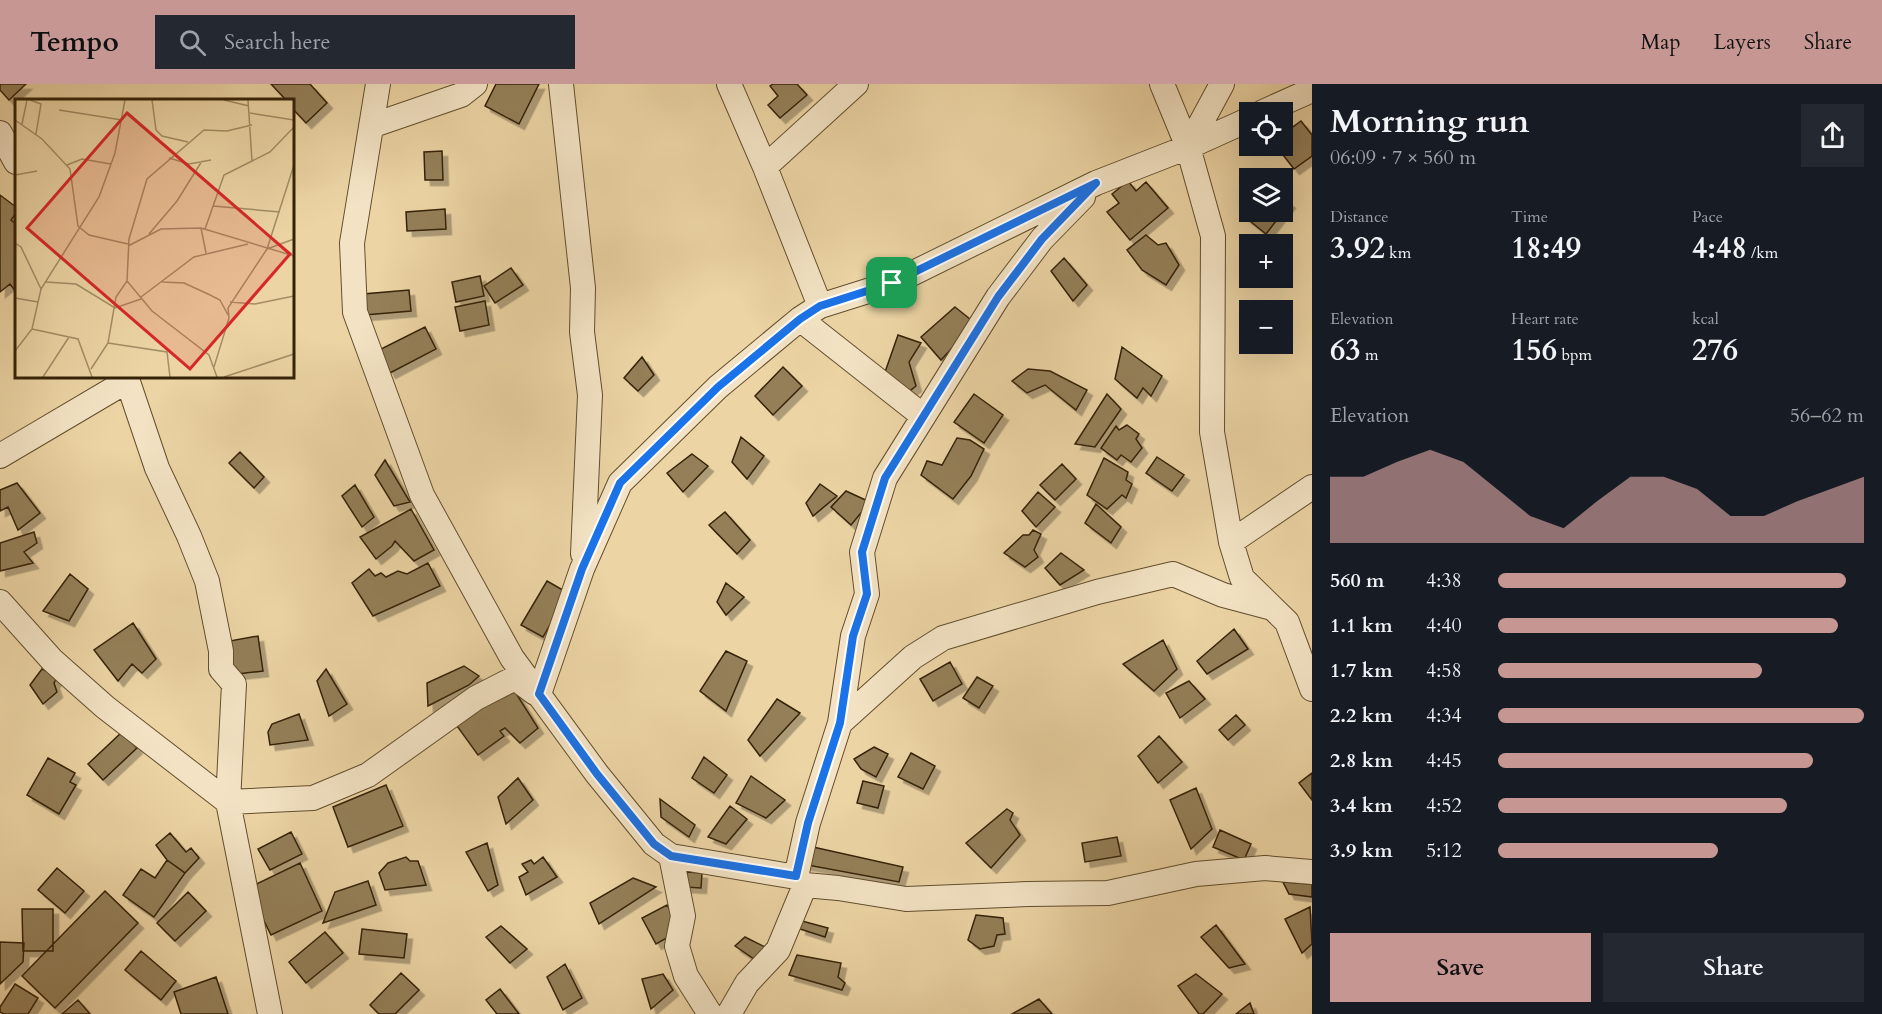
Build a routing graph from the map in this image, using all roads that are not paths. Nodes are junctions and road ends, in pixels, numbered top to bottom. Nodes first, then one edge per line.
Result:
1 (378, 84) edge
2 (475, 84) edge
3 (561, 84) edge
4 (729, 84) edge
5 (856, 84) edge
6 (1162, 84) edge
7 (1222, 84) edge
8 (1312, 90) edge
9 (1285, 102) edge
10 (1239, 124) edge
11 (371, 126) junction
12 (1, 136) edge
13 (1188, 147) junction
14 (15, 160) edge
15 (765, 167) junction
16 (1096, 183) junction
17 (810, 313) junction
18 (127, 379) edge
19 (922, 416) junction
20 (0, 456) edge
21 (1312, 487) edge
22 (1231, 542) junction
23 (582, 569) junction
24 (0, 602) edge
25 (1272, 608) junction
26 (1312, 689) edge
27 (538, 694) junction
28 (840, 723) junction
29 (228, 802) junction
30 (671, 856) junction
31 (1312, 872) edge
32 (801, 881) junction
33 (270, 1014) edge
34 (710, 1014) edge
35 (729, 1014) edge

1 - 11 street
2 - 11 street
3 - 23 street
4 - 15 street
5 - 15 street
6 - 13 street
7 - 13 street
8 - 9 street
10 - 13 street
11 - 27 street
12 - 14 street
13 - 16 street
13 - 22 street
15 - 17 street
16 - 17 street
16 - 19 street
17 - 19 street
17 - 23 street
18 - 20 street
18 - 29 street
19 - 28 street
21 - 22 street
22 - 25 street
23 - 27 street
24 - 29 street
25 - 26 street
25 - 28 street
27 - 29 street
27 - 30 street
28 - 32 street
29 - 33 street
30 - 32 street
30 - 34 street
31 - 32 street
32 - 35 street

